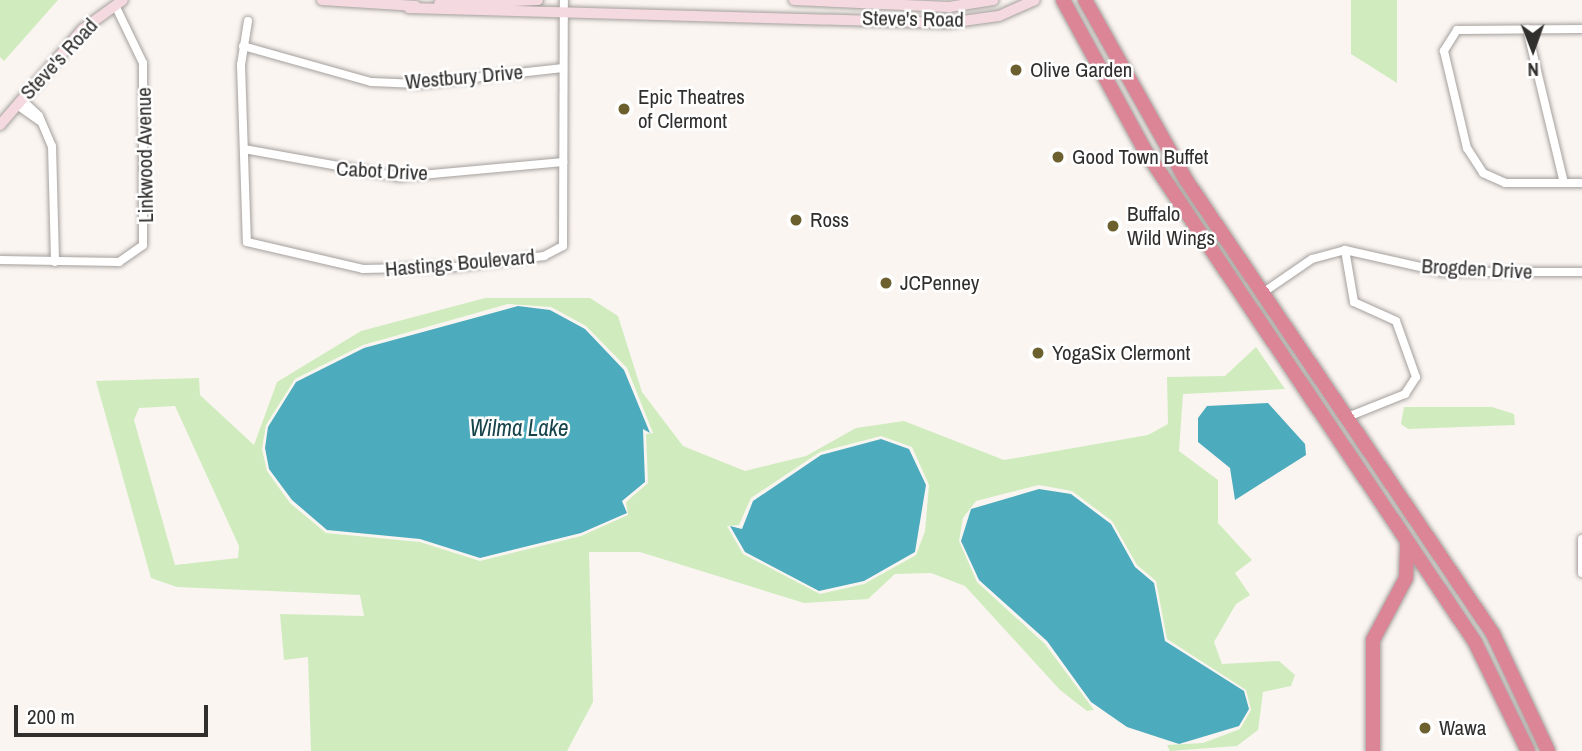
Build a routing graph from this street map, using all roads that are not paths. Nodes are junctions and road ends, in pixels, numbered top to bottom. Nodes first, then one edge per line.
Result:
1 (321, 0) edge
2 (538, 0) edge
3 (564, 0) edge
4 (794, 0) edge
5 (993, 0) edge
6 (1035, 0) edge
7 (1063, 0) edge
8 (1085, 0) edge
9 (822, 1) edge
10 (119, 2) edge
11 (409, 8) junction
12 (564, 12) junction
13 (821, 17) junction
14 (248, 21) dead end
15 (1527, 29) junction
16 (1582, 29) edge
17 (243, 46) junction
18 (563, 68) junction
19 (19, 102) junction
20 (0, 125) edge
21 (244, 149) junction
22 (563, 162) junction
23 (1155, 166) junction
24 (1564, 183) junction
25 (1582, 183) edge
26 (1345, 250) junction
27 (0, 260) edge
28 (55, 262) junction
29 (1582, 272) edge
30 (1261, 294) junction
31 (1242, 298) junction
32 (1343, 416) junction
33 (1352, 459) junction
34 (1384, 476) junction
35 (1582, 539) edge
36 (1407, 540) junction
37 (1582, 573) edge
38 (1373, 751) edge
39 (1528, 751) edge
40 (1548, 751) edge

1 - 11 street, Steve's Road
2 - 11 street, Steve's Road
3 - 12 street, Hastings Boulevard
4 - 9 street, Steve's Road
5 - 9 street, Steve's Road
6 - 13 street, Steve's Road
7 - 23 highway
8 - 30 highway
9 - 13 street
10 - 19 street, Steve's Road
10 - 28 street, Linkwood Avenue
11 - 12 street, Steve's Road
12 - 13 street, Steve's Road
12 - 18 street, Hastings Boulevard
14 - 17 street
15 - 16 street
15 - 24 street
15 - 24 street
17 - 18 street, Westbury Drive
17 - 21 street
18 - 22 street, Hastings Boulevard
19 - 20 street, Steve's Road
19 - 28 street
21 - 22 street, Cabot Drive
21 - 22 street, Hastings Boulevard
23 - 30 highway
23 - 31 highway
24 - 25 street
26 - 29 street, Brogden Drive
26 - 30 street, Brogden Drive
26 - 32 street
27 - 28 street, Linkwood Avenue
30 - 32 highway
31 - 32 highway
31 - 33 highway
32 - 34 highway
33 - 34 highway
33 - 36 highway
34 - 40 highway
35 - 37 street
36 - 38 highway
36 - 39 highway

